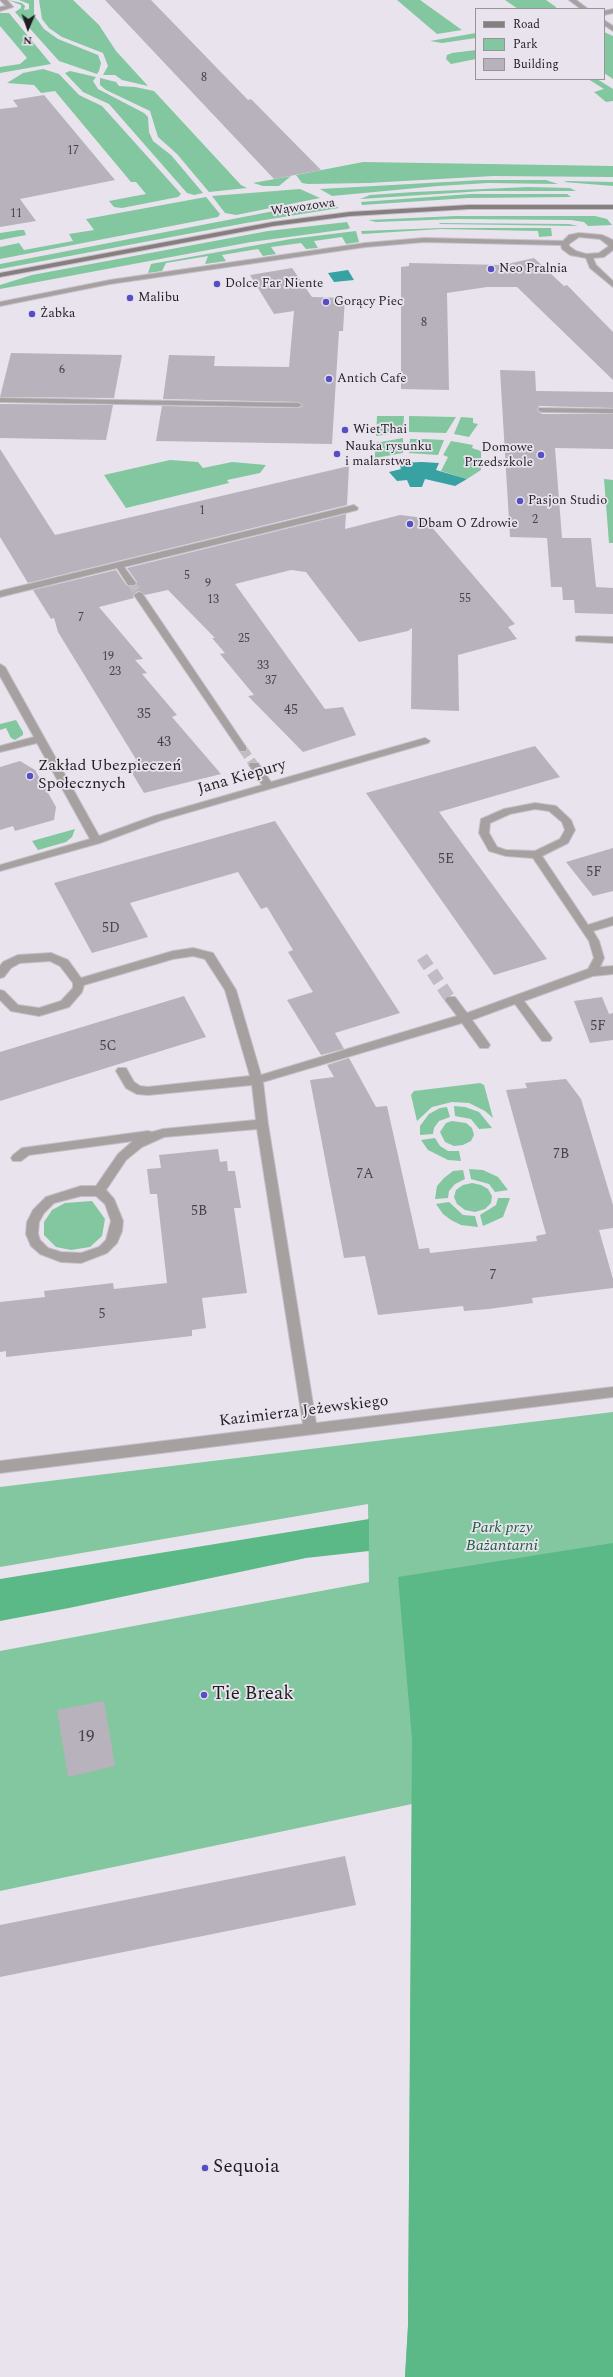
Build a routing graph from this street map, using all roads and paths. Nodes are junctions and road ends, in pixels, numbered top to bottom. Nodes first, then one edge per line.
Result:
1 (3, 0) edge
2 (572, 0) edge
3 (584, 8) edge
4 (0, 9) edge
5 (605, 23) edge
6 (613, 29) edge
7 (613, 207) edge
8 (611, 239) edge
9 (565, 243) junction
10 (613, 247) edge
11 (589, 256) junction
12 (0, 276) edge
13 (613, 285) edge
14 (0, 304) edge
15 (0, 400) edge
16 (298, 405) dead end
17 (542, 410) dead end
18 (613, 411) edge
19 (354, 508) dead end
20 (118, 564) junction
21 (131, 583) tunnel mouth
22 (0, 594) edge
23 (139, 595) tunnel mouth
24 (579, 639) dead end
25 (613, 640) edge
26 (0, 667) edge
27 (40, 738) junction
28 (425, 741) dead end
29 (0, 749) edge
30 (243, 749) tunnel mouth
31 (254, 765) tunnel mouth
32 (268, 786) junction
33 (96, 841) junction
34 (536, 855) junction
35 (0, 868) edge
36 (613, 921) edge
37 (586, 929) junction
38 (613, 970) edge
39 (592, 972) junction
40 (0, 974) edge
41 (79, 983) junction
42 (0, 994) edge
43 (451, 1000) tunnel mouth
44 (518, 1000) junction
45 (465, 1018) junction
46 (546, 1038) dead end
47 (484, 1046) dead end
48 (122, 1071) dead end
49 (257, 1080) junction
50 (262, 1124) junction
51 (163, 1133) junction
52 (17, 1158) dead end
53 (100, 1191) junction
54 (613, 1392) edge
55 (310, 1428) junction
56 (0, 1467) edge

1 - 4 street
2 - 3 street
5 - 6 street
7 - 12 street, Wąwozowa
8 - 9 street
8 - 10 street
9 - 11 street
9 - 14 street
10 - 11 street
11 - 13 street
15 - 16 street
17 - 18 street
19 - 20 street
20 - 21 street
20 - 22 street
23 - 30 street
24 - 25 street
26 - 27 street
27 - 29 street
27 - 33 street
28 - 32 street, Jana Kiepury
31 - 32 street
32 - 33 street, Jana Kiepury
33 - 35 street, Jana Kiepury
34 - 34 street
34 - 37 street
36 - 37 street
37 - 39 street
38 - 39 street
39 - 44 street
40 - 41 street
41 - 42 street
41 - 49 street
43 - 45 street
44 - 45 street
44 - 46 street
45 - 47 street
45 - 49 street
48 - 49 street
49 - 50 street
50 - 51 street
50 - 55 street
51 - 52 street
51 - 53 street
53 - 53 street
54 - 55 street, Kazimierza Jeżewskiego
55 - 56 street, Kazimierza Jeżewskiego

